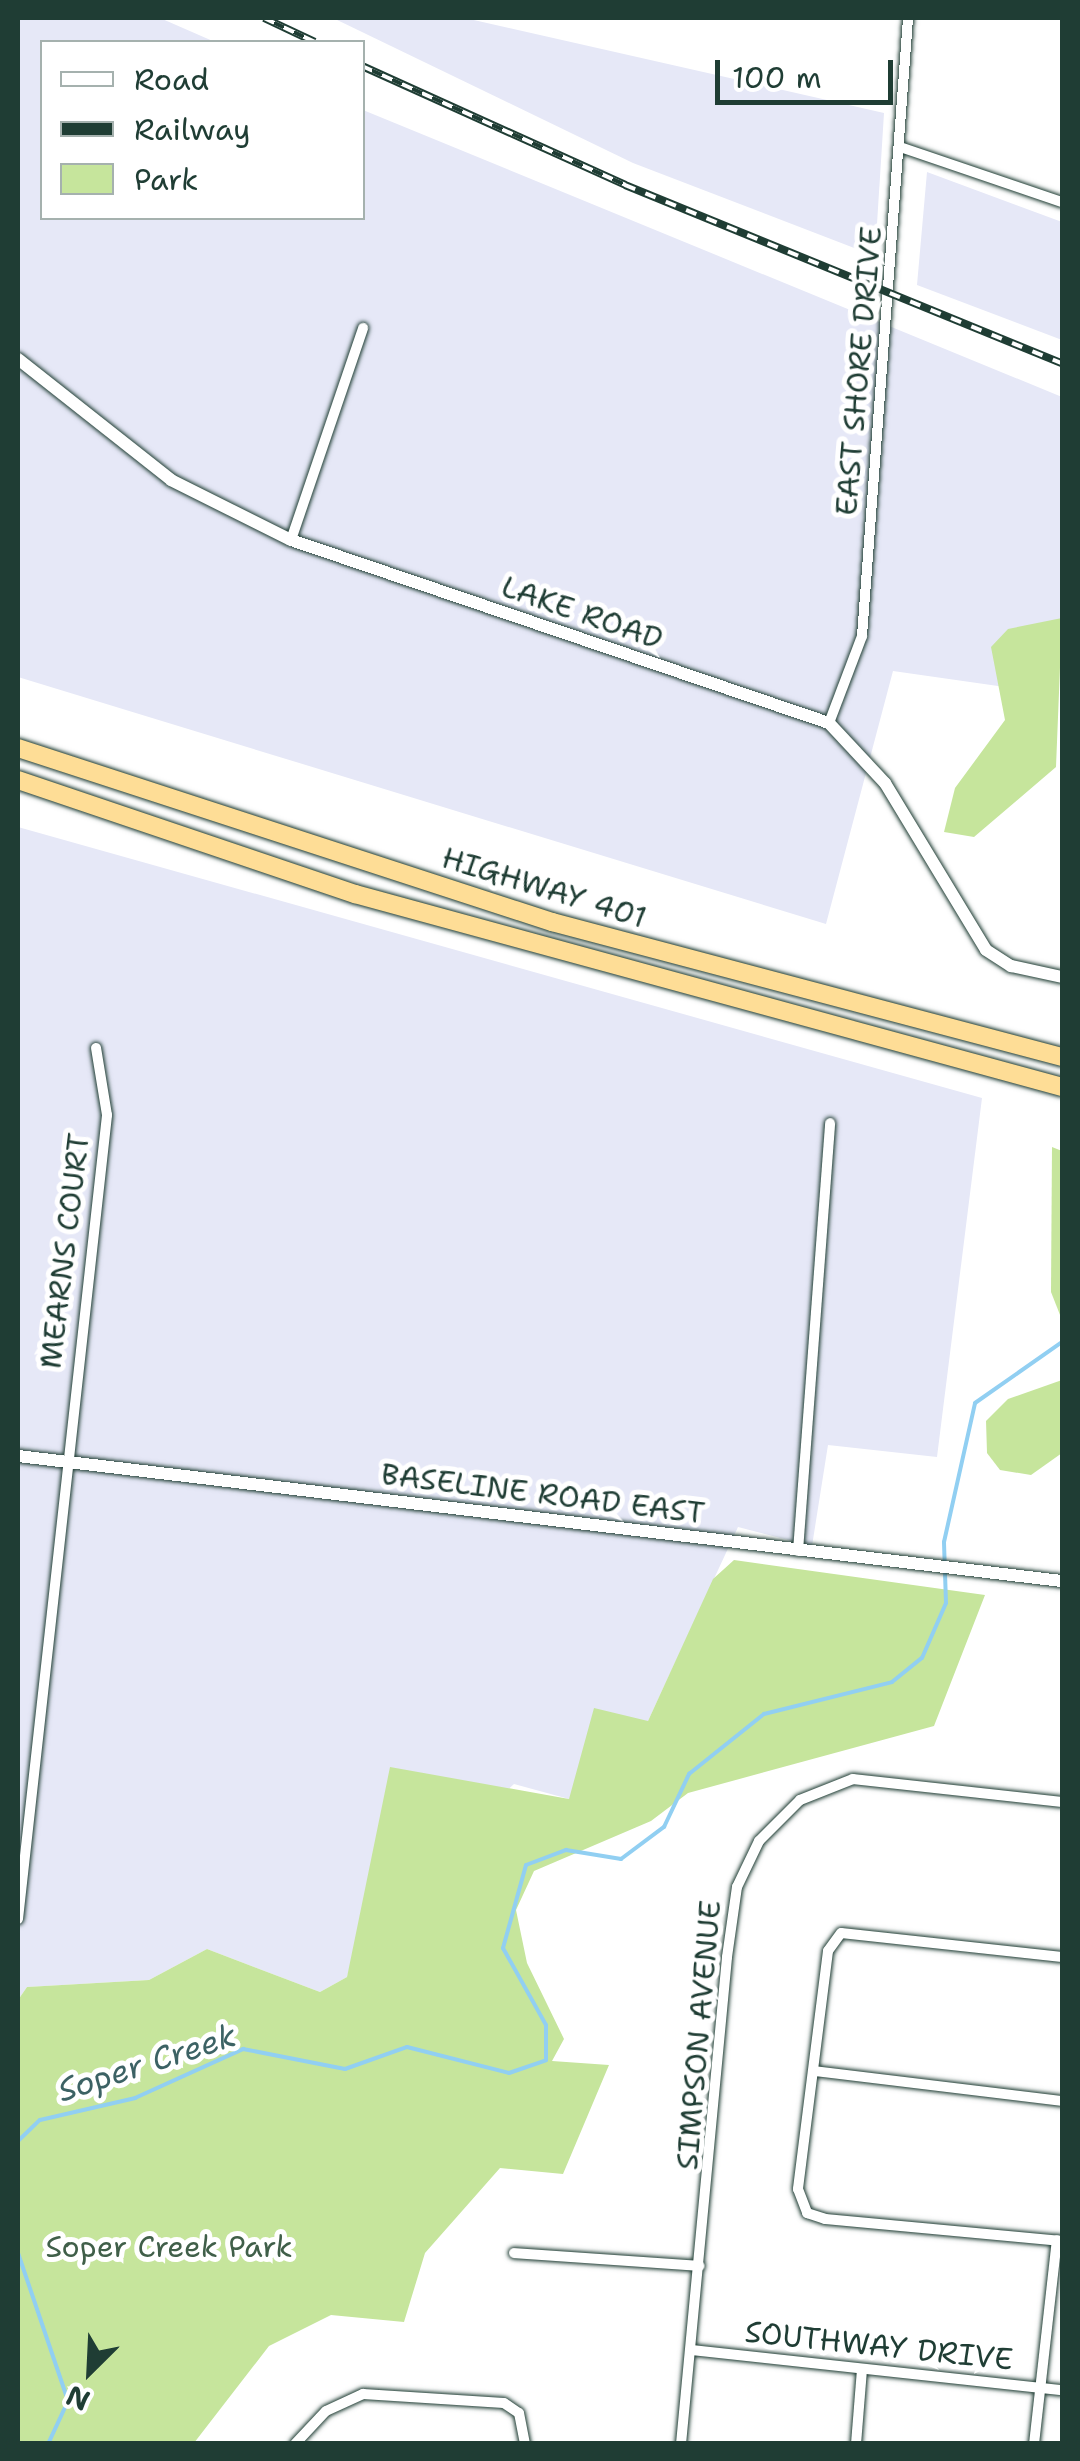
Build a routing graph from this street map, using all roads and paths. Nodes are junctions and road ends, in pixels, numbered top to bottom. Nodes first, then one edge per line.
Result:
1 (908, 18) edge
2 (903, 148) junction
3 (1062, 202) edge
4 (363, 328) dead end
5 (18, 359) edge
6 (291, 540) junction
7 (829, 723) junction
8 (18, 748) edge
9 (18, 780) edge
10 (1062, 977) edge
11 (96, 1048) dead end
12 (1062, 1056) edge
13 (1062, 1087) edge
14 (830, 1123) dead end
15 (18, 1456) edge
16 (66, 1460) junction
17 (798, 1551) junction
18 (1062, 1581) edge
19 (1062, 1802) edge
20 (18, 1919) edge
21 (1062, 1957) edge
22 (814, 2071) junction
23 (1062, 2101) edge
24 (1060, 2240) edge
25 (514, 2253) dead end
26 (700, 2266) junction
27 (692, 2350) junction
28 (862, 2369) junction
29 (1040, 2388) junction
30 (1062, 2390) edge
31 (295, 2444) edge
32 (525, 2444) edge
33 (681, 2444) edge
34 (856, 2444) edge
35 (1034, 2444) edge

1 - 2 street, EAST SHORE DRIVE
2 - 3 street
2 - 7 street, EAST SHORE DRIVE
4 - 6 street
5 - 6 street, LAKE ROAD
6 - 7 street, LAKE ROAD
7 - 10 street, LAKE ROAD
8 - 12 highway, HIGHWAY 401
9 - 13 highway, HIGHWAY 401
11 - 16 street, MEARNS COURT
14 - 17 street
15 - 16 street, BASELINE ROAD EAST
16 - 17 street, BASELINE ROAD EAST
16 - 20 street, MEARNS COURT
17 - 18 street, BASELINE ROAD EAST
19 - 26 street, SIMPSON AVENUE
21 - 22 street
22 - 23 street
22 - 24 street
24 - 29 street
25 - 26 street
26 - 27 street, SIMPSON AVENUE
27 - 28 street, SOUTHWAY DRIVE
27 - 33 street, SIMPSON AVENUE
28 - 29 street, SOUTHWAY DRIVE
28 - 34 street
29 - 30 street, SOUTHWAY DRIVE
29 - 35 street
31 - 32 street

